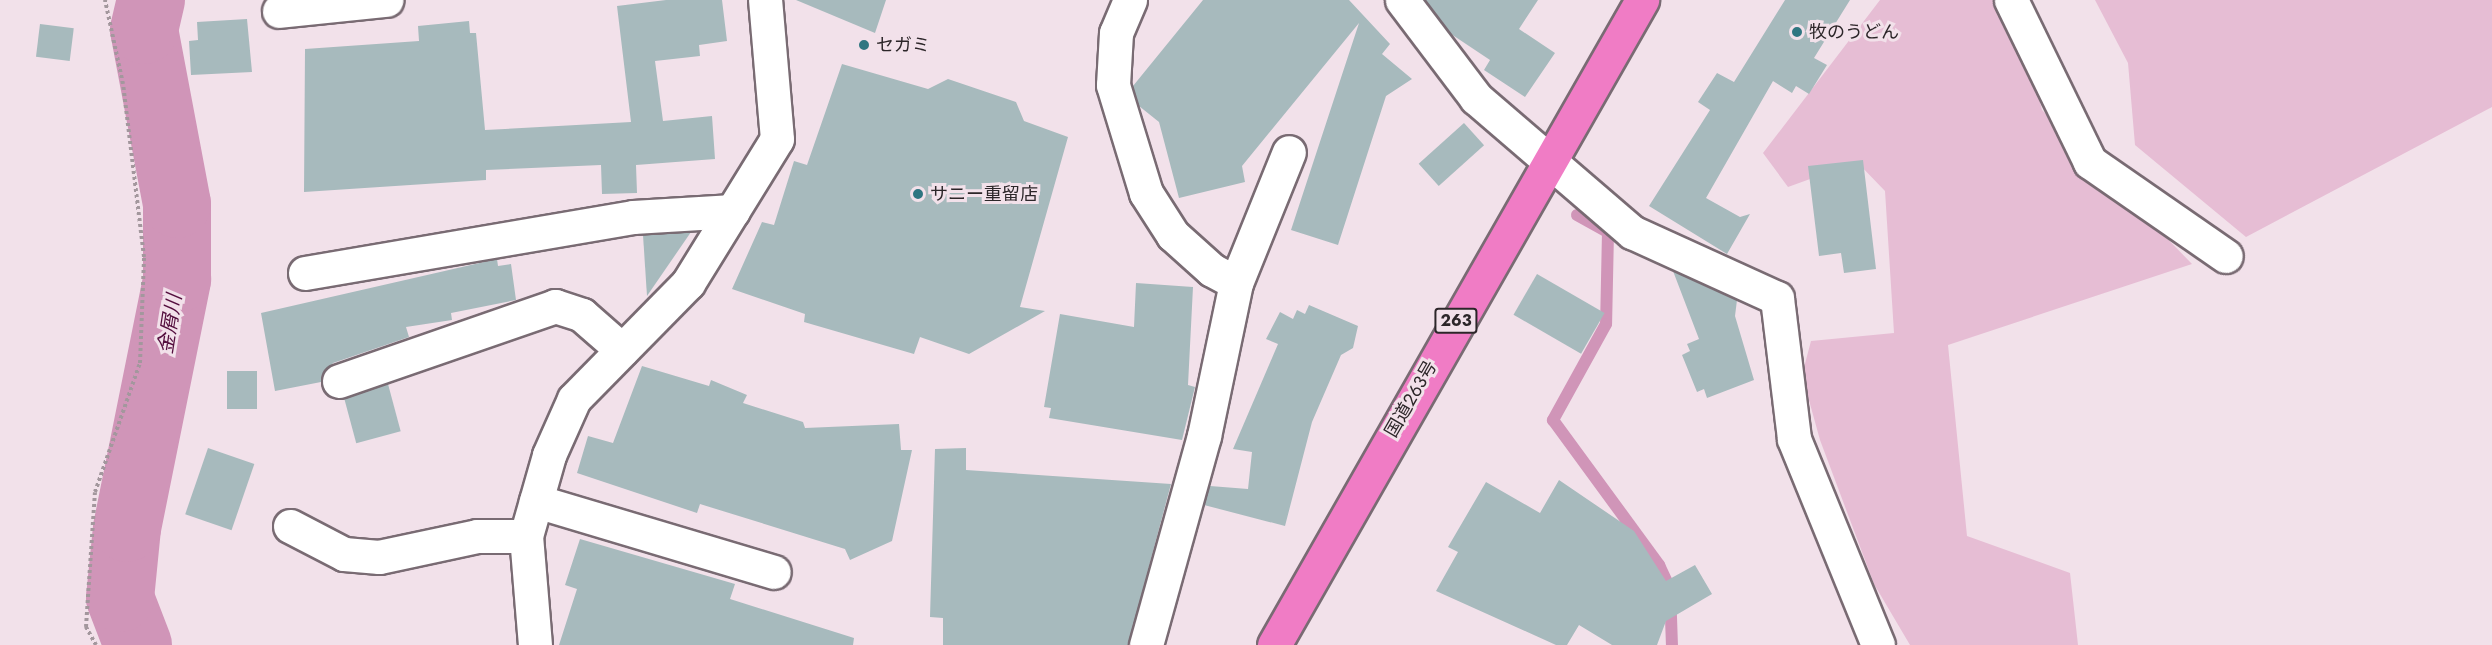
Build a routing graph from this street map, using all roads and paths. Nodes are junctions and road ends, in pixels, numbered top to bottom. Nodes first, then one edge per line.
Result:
1 (105, 0) edge
2 (387, 0) edge
3 (765, 0) edge
4 (1130, 0) edge
5 (1402, 0) edge
6 (1642, 0) edge
7 (2011, 0) edge
8 (279, 10) dead end
9 (1289, 152) dead end
10 (1548, 161) junction
11 (733, 211) junction
12 (2226, 256) dead end
13 (305, 273) dead end
14 (1236, 283) junction
15 (622, 350) junction
16 (339, 381) dead end
17 (536, 501) junction
18 (290, 526) dead end
19 (526, 536) junction
20 (774, 572) dead end
21 (96, 645) edge
22 (535, 645) edge
23 (1146, 645) edge
24 (1274, 645) edge
25 (1878, 645) edge

1 - 21 path
2 - 8 street
3 - 11 street
4 - 14 street
5 - 10 street
6 - 10 highway, 国道263号 / 263
7 - 12 street
9 - 14 street
10 - 24 highway, 国道263号 / 263
10 - 25 street
11 - 13 street
11 - 15 street
14 - 23 street
15 - 16 street
15 - 17 street
17 - 19 street
17 - 20 street
18 - 19 street
19 - 22 street

